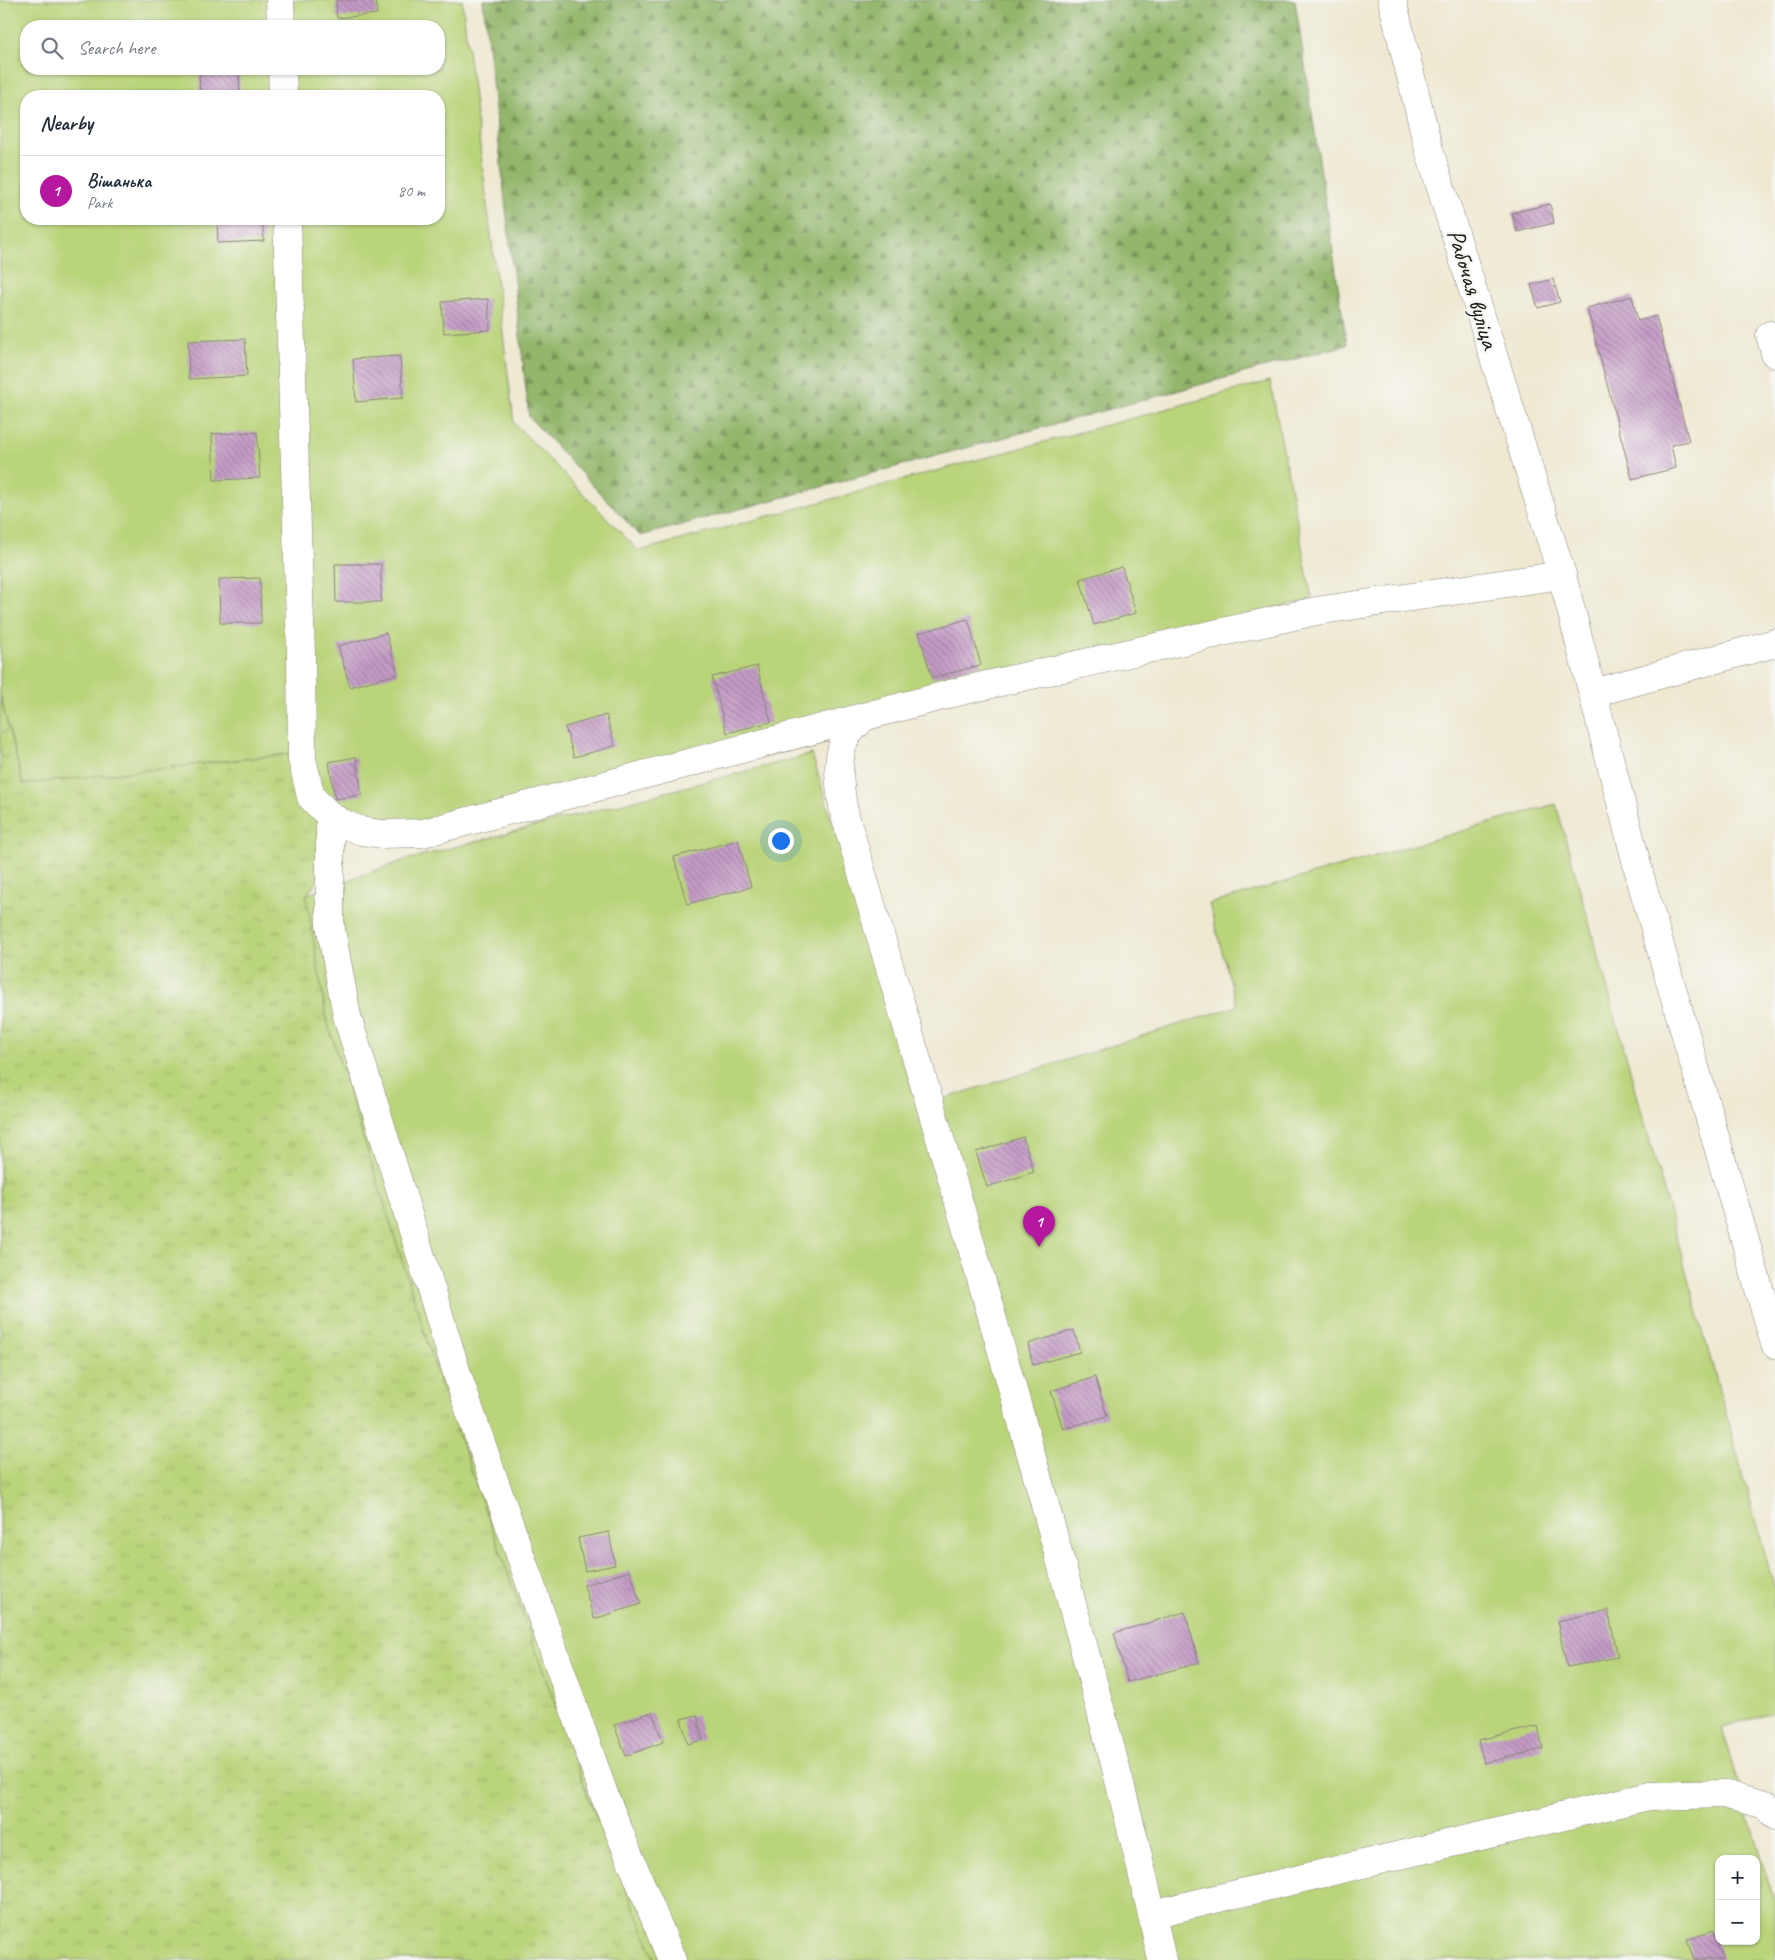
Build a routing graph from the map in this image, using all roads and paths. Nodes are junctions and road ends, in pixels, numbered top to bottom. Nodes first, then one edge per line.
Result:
1 (280, 0) edge
2 (1392, 0) edge
3 (281, 20) edge
4 (282, 75) edge
5 (283, 90) edge
6 (287, 225) edge
7 (1562, 575) junction
8 (1775, 643) edge
9 (1593, 693) junction
10 (863, 717) junction
11 (330, 816) junction
12 (1775, 1344) edge
13 (1775, 1815) edge
14 (1152, 1914) junction
15 (672, 1960) edge
16 (1162, 1960) edge

1 - 3 street
2 - 7 street, Рабочая вуліца
4 - 5 street
6 - 11 street
7 - 9 street, Рабочая вуліца
7 - 10 street
8 - 9 street
9 - 12 street, Рабочая вуліца
10 - 11 street
10 - 14 street
11 - 15 street
13 - 14 street
14 - 16 street

